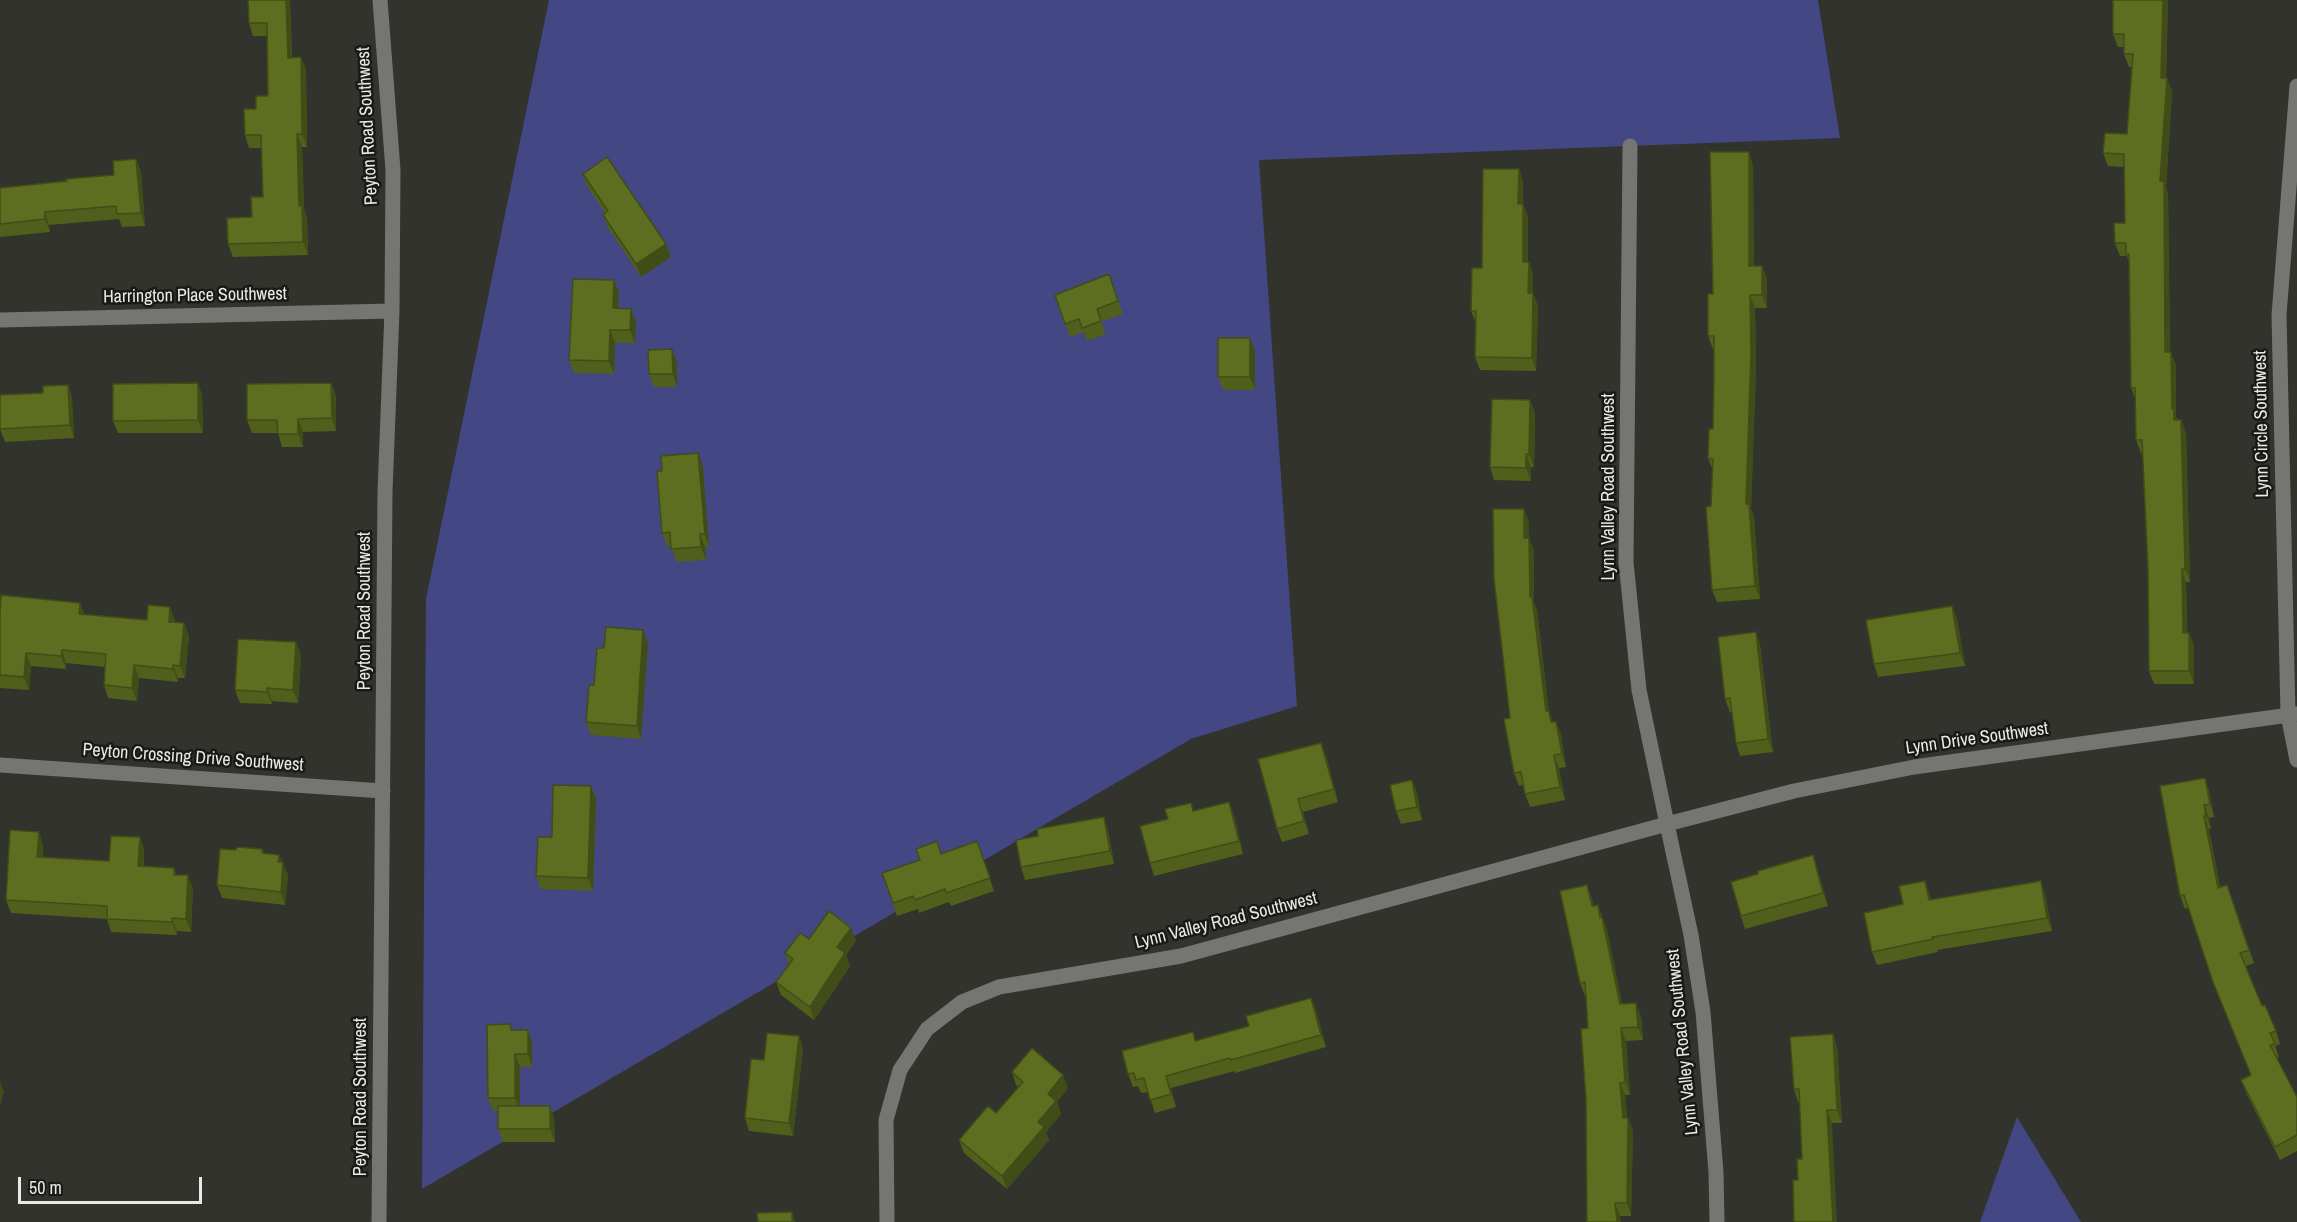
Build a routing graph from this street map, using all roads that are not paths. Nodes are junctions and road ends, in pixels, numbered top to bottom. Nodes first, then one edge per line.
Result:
1 (380, 0) edge
2 (2297, 86) edge
3 (1630, 146) dead end
4 (392, 311) junction
5 (0, 320) edge
6 (2293, 714) edge
7 (2297, 760) edge
8 (0, 765) edge
9 (383, 790) junction
10 (1667, 824) junction
11 (379, 1222) edge
12 (888, 1222) edge
13 (1717, 1222) edge

1 - 4 street, Peyton Road Southwest
2 - 6 street, Lynn Circle Southwest
3 - 10 street, Lynn Valley Road Southwest
4 - 5 street, Harrington Place Southwest
4 - 9 street, Peyton Road Southwest
6 - 7 street, Lynn Circle Southwest
6 - 10 street, Lynn Drive Southwest
8 - 9 street, Peyton Crossing Drive Southwest
9 - 11 street, Peyton Road Southwest
10 - 12 street, Lynn Valley Road Southwest
10 - 13 street, Lynn Valley Road Southwest

